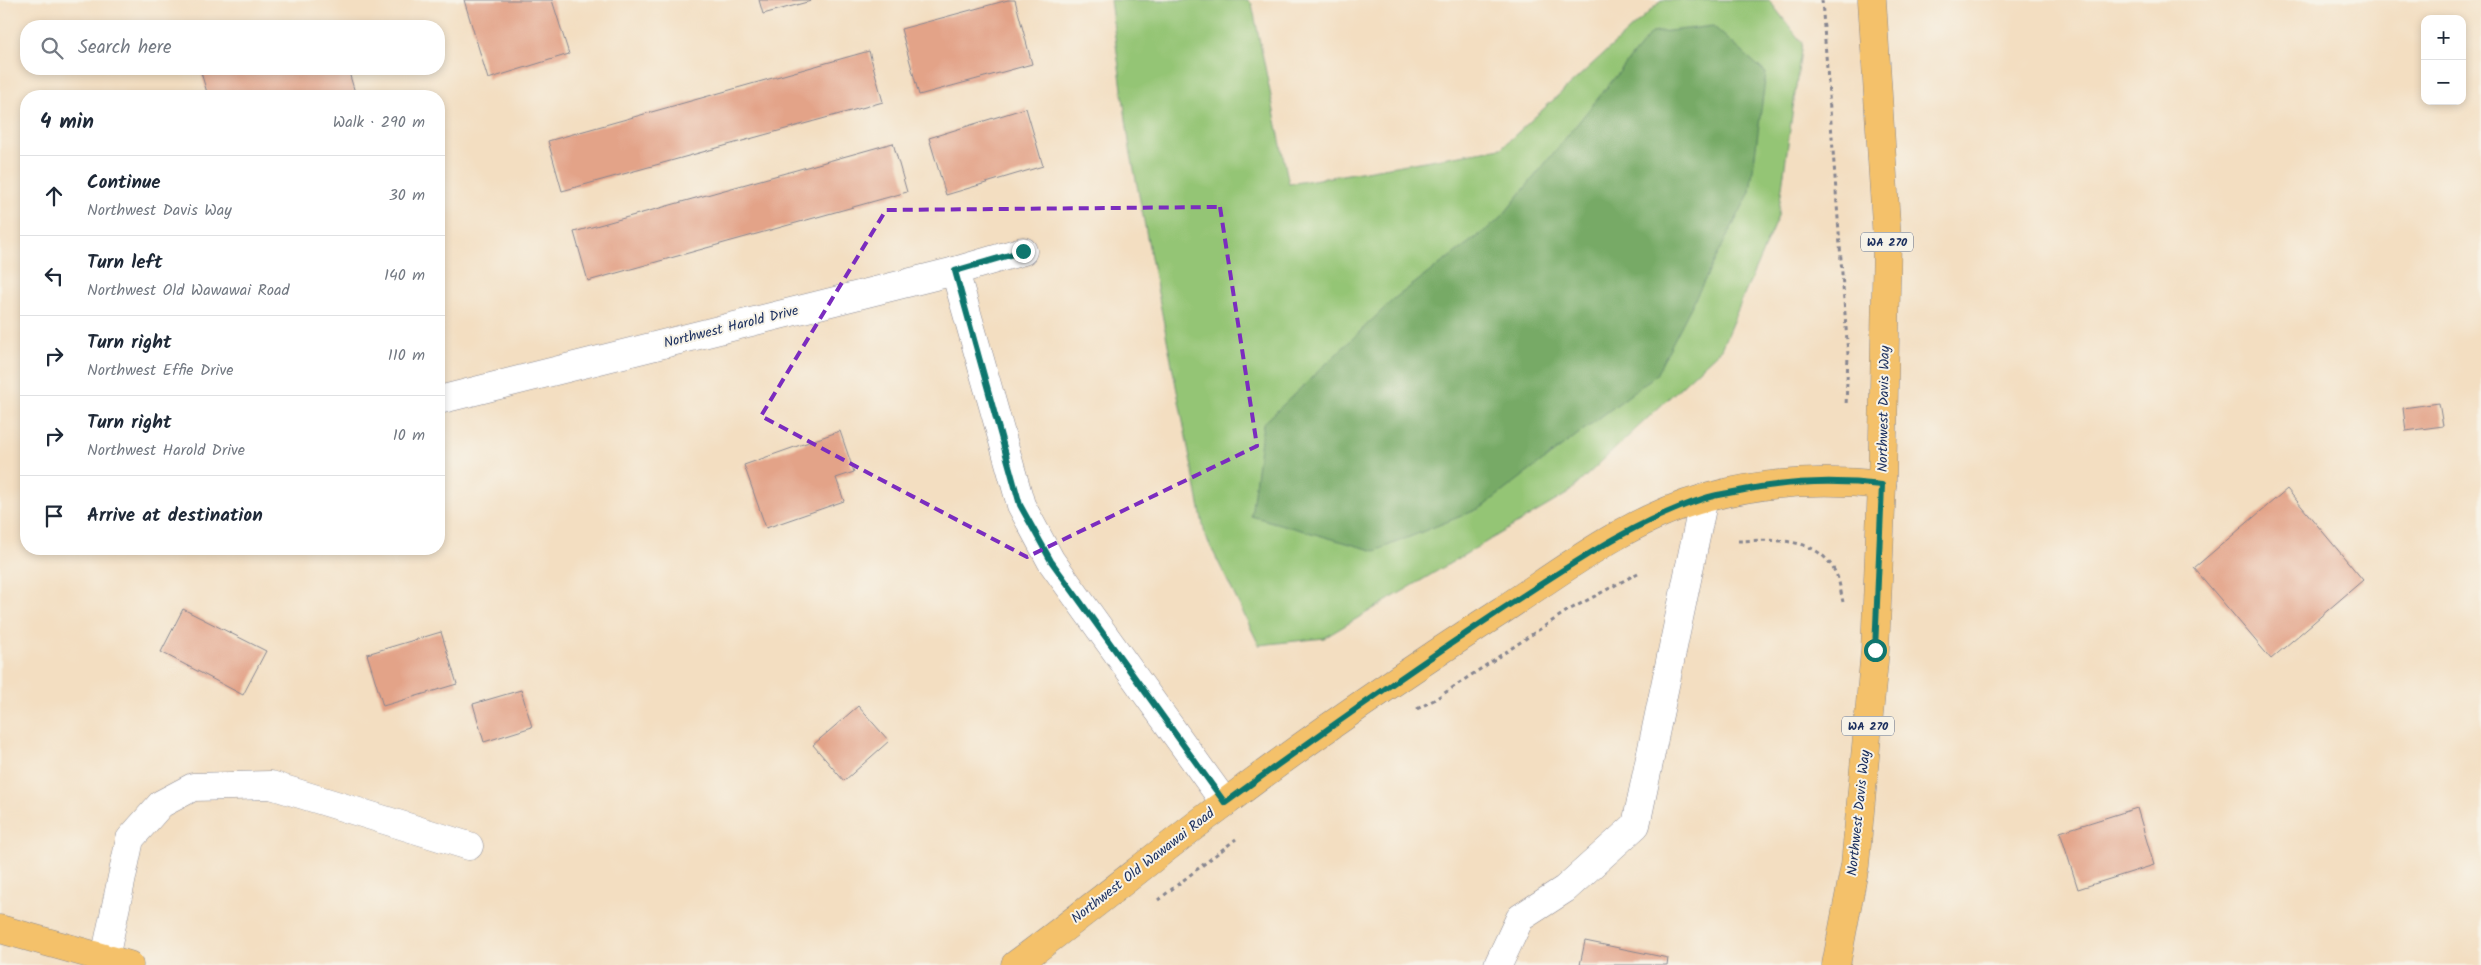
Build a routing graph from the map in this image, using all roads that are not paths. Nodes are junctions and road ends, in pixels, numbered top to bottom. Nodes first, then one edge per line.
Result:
1 (1872, 0) edge
2 (1023, 251) dead end
3 (955, 271) junction
4 (445, 398) edge
5 (1882, 485) junction
6 (1704, 498) junction
7 (1225, 803) junction
8 (469, 846) dead end
9 (0, 929) edge
10 (117, 962) edge
11 (1015, 965) edge
12 (1498, 965) edge
13 (1836, 965) edge

1 - 5 main road, Northwest Davis Way / WA 270
2 - 3 street, Northwest Harold Drive
3 - 4 street, Northwest Harold Drive
3 - 7 street
5 - 6 main road, Northwest Old Wawawai Road
5 - 13 main road, Northwest Davis Way / WA 270
6 - 7 main road, Northwest Old Wawawai Road
6 - 12 street
7 - 11 main road, Northwest Old Wawawai Road
8 - 10 street
9 - 10 main road

